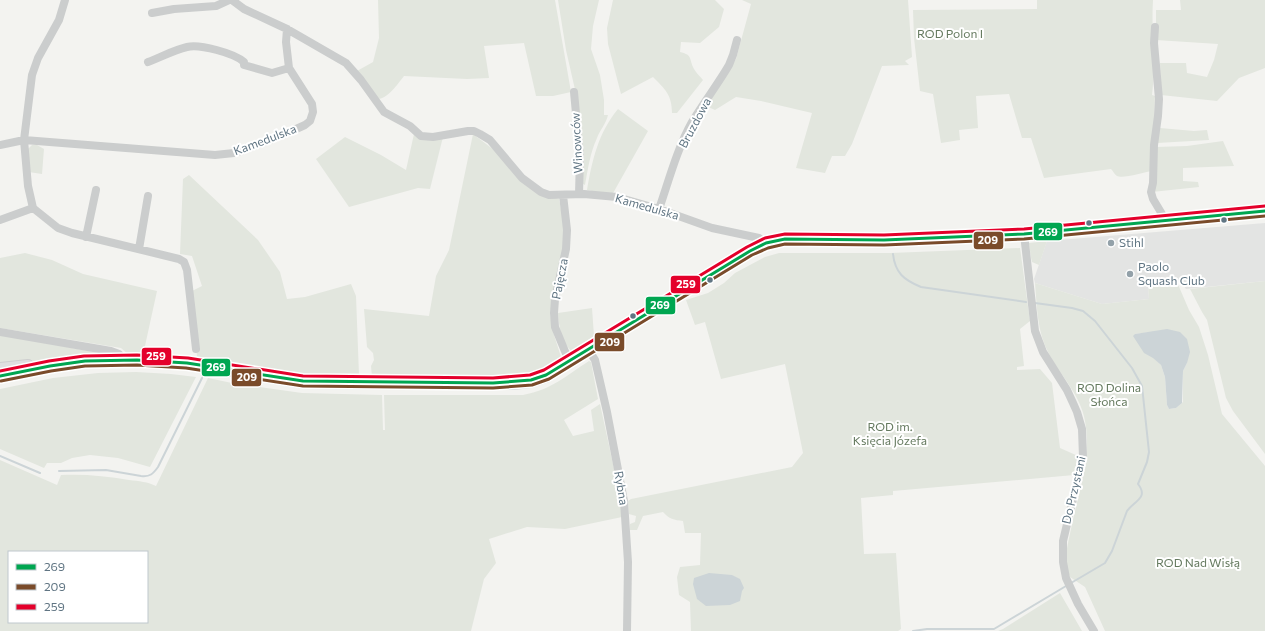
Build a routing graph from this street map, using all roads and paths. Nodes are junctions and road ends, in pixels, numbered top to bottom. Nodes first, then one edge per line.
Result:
1 (65, 0) edge
2 (229, 0) edge
3 (232, 0) edge
4 (152, 13) dead end
5 (1155, 27) dead end
6 (287, 30) junction
7 (737, 40) dead end
8 (148, 62) dead end
9 (289, 68) junction
10 (574, 92) dead end
11 (24, 140) junction
12 (0, 145) edge
13 (96, 190) dead end
14 (580, 194) junction
15 (563, 195) junction
16 (148, 196) dead end
17 (33, 208) junction
18 (659, 209) junction
19 (1265, 211) edge
20 (0, 220) edge
21 (1164, 220) junction
22 (1024, 234) junction
23 (86, 238) junction
24 (766, 243) junction
25 (139, 249) junction
26 (0, 332) edge
27 (196, 349) dead end
28 (588, 349) junction
29 (124, 360) junction
30 (568, 361) junction
31 (50, 366) junction
32 (0, 368) edge
33 (0, 376) edge
34 (627, 631) edge
35 (1094, 631) edge

1 - 11 street
2 - 4 street
3 - 6 street
5 - 21 street
6 - 9 street, Kamedulska
6 - 15 street, Kamedulska
7 - 18 street, Bruzdowa
8 - 9 street
9 - 11 street, Kamedulska
10 - 14 street, Winowców
11 - 12 street
11 - 17 street
13 - 23 street
14 - 15 street, Kamedulska
14 - 18 street, Kamedulska
15 - 30 street, Pajęcza
16 - 25 street
17 - 20 street
17 - 23 street
18 - 24 street, Kamedulska
19 - 21 main road
21 - 22 main road
22 - 24 main road
22 - 35 street, Do Przystani
23 - 25 street
24 - 28 main road
25 - 27 street
26 - 29 street
28 - 30 main road
28 - 34 street, Rybna
29 - 30 main road
29 - 31 main road
31 - 32 main road
31 - 33 main road

